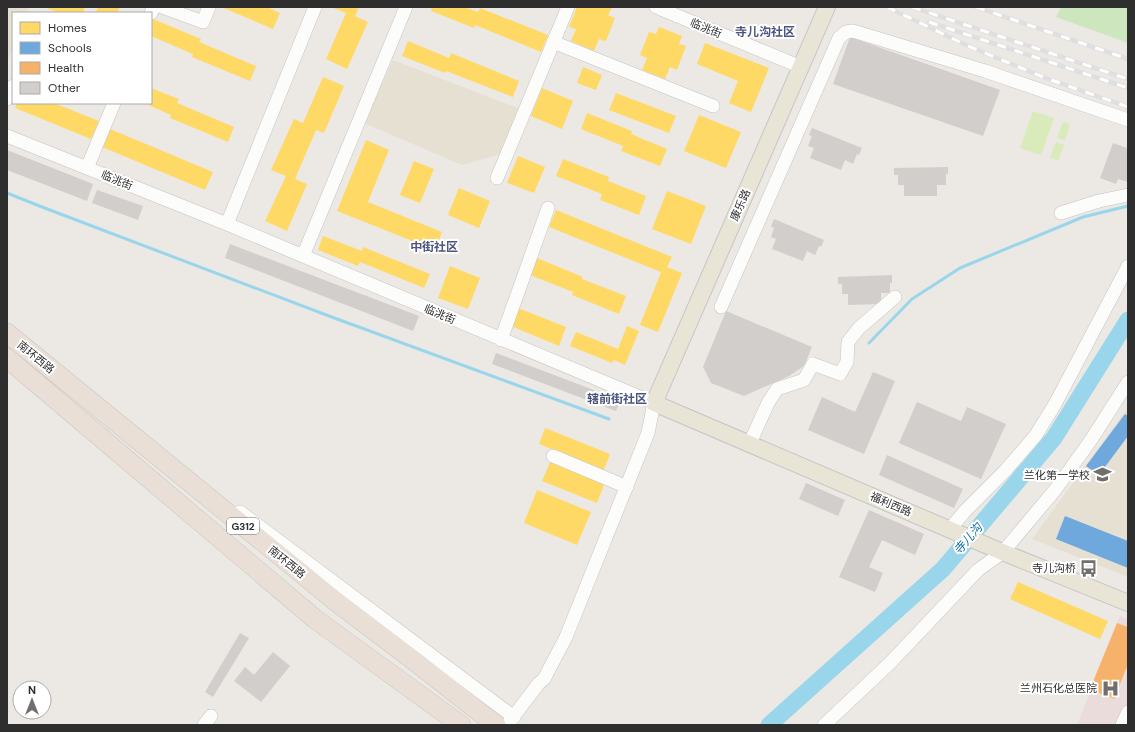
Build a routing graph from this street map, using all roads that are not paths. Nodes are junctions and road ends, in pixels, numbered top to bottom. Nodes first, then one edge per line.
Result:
1 (162, 7) edge
2 (209, 7) edge
3 (316, 7) edge
4 (406, 7) edge
5 (568, 7) edge
6 (656, 7) edge
7 (827, 7) edge
8 (553, 42) junction
9 (801, 67) junction
10 (12, 88) edge
11 (7, 99) edge
12 (114, 104) edge
13 (713, 106) dead end
14 (1128, 120) edge
15 (7, 136) edge
16 (87, 168) junction
17 (497, 178) dead end
18 (1128, 195) edge
19 (548, 208) dead end
20 (1062, 213) dead end
21 (227, 224) junction
22 (303, 256) junction
23 (1128, 266) edge
24 (895, 297) dead end
25 (721, 307) dead end
26 (501, 340) junction
27 (10, 342) edge
28 (7, 358) edge
29 (1128, 382) edge
30 (654, 403) junction
31 (750, 443) junction
32 (553, 456) dead end
33 (165, 462) junction
34 (627, 487) junction
35 (953, 530) junction
36 (999, 550) junction
37 (1128, 603) edge
38 (1128, 712) edge
39 (490, 720) edge
40 (511, 721) edge
41 (461, 725) edge
42 (824, 725) edge
43 (1122, 725) edge

1 - 2 street
3 - 21 street
4 - 22 street
5 - 8 street
6 - 9 street, 临洮街
7 - 9 main road, 康乐路
8 - 13 street
8 - 17 street
9 - 30 main road, 康乐路
10 - 11 street
12 - 16 street
14 - 25 street
15 - 16 street, 临洮街
16 - 21 street, 临洮街
18 - 20 street
19 - 26 street
21 - 22 street, 临洮街
22 - 26 street, 临洮街
23 - 35 street
24 - 31 street
26 - 30 street, 临洮街
27 - 33 highway, 南环西路 / G312
28 - 41 highway, 南环西路 / G312
29 - 36 street
30 - 31 main road, 福利西路
30 - 34 street
31 - 35 main road, 福利西路
32 - 34 street
33 - 39 highway, 南环西路 / G312
33 - 40 street
34 - 40 street
35 - 36 main road, 福利西路
36 - 37 main road, 福利西路
36 - 42 street
38 - 43 street

